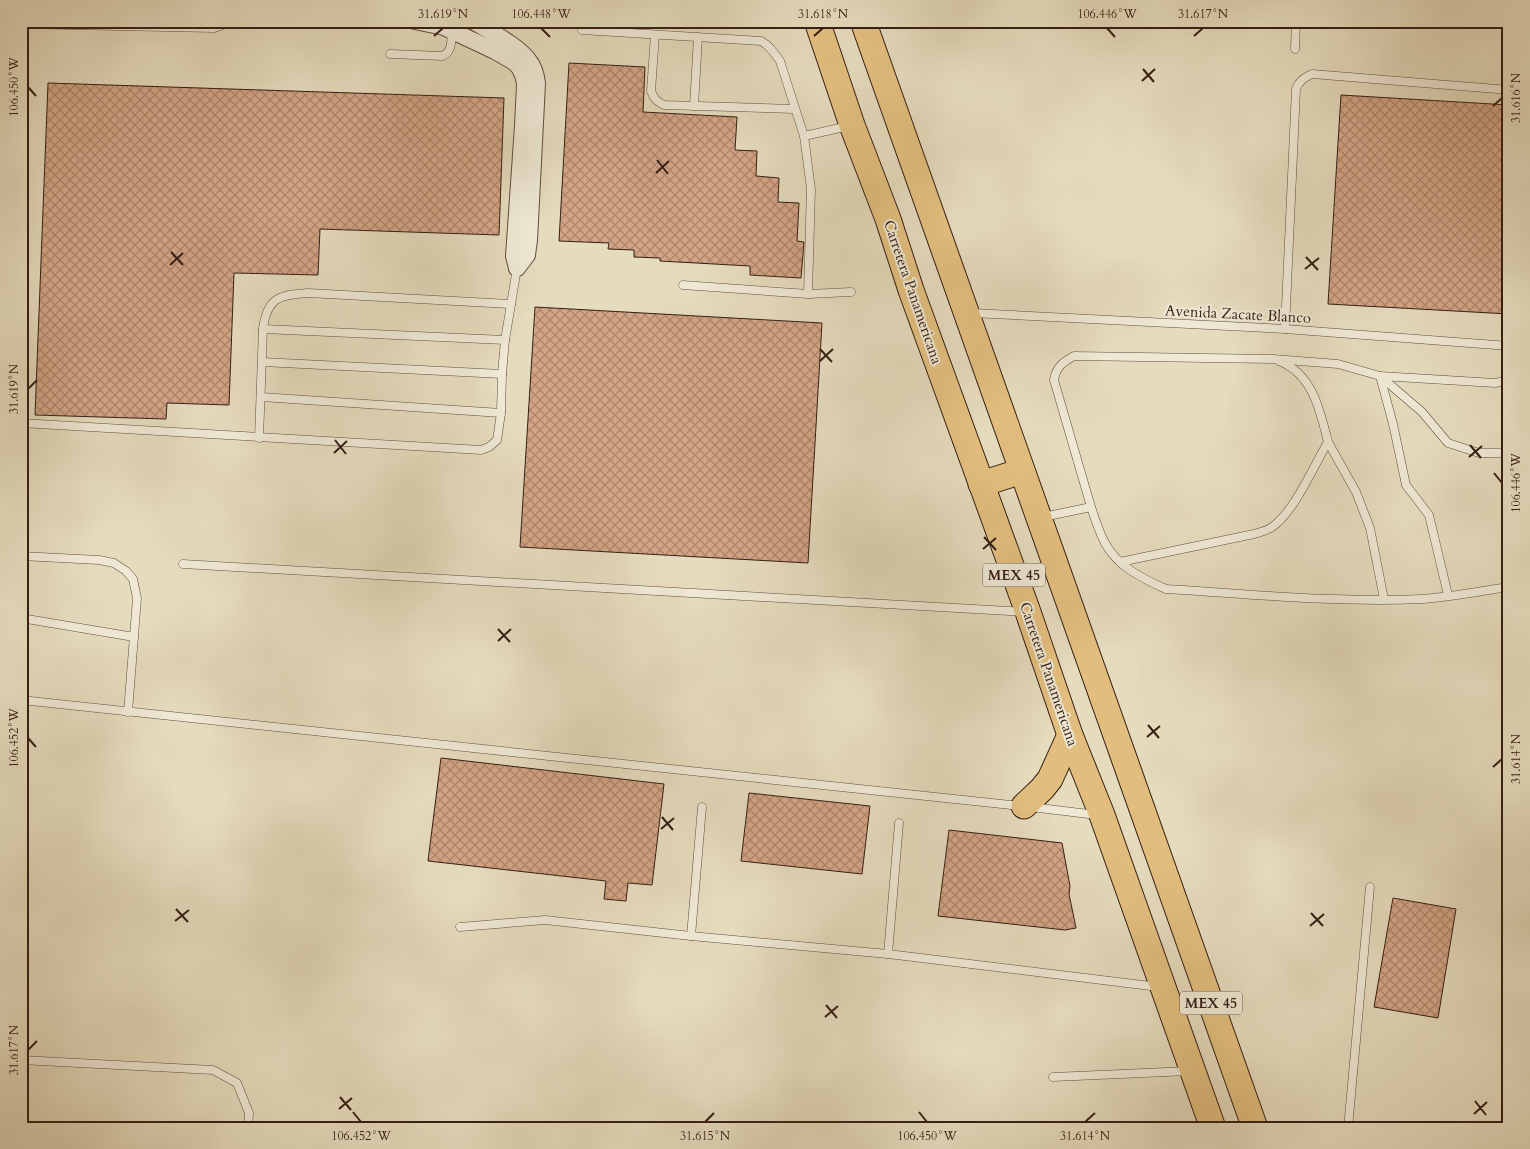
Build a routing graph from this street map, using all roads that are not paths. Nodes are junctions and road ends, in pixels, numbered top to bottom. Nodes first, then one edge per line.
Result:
1 (227, 21) edge
2 (416, 21) edge
3 (474, 21) edge
4 (817, 21) edge
5 (863, 21) edge
6 (967, 21) edge
7 (1006, 21) edge
8 (1296, 21) edge
9 (434, 22) edge
10 (21, 24) edge
11 (452, 30) junction
12 (582, 30) dead end
13 (655, 35) junction
14 (698, 37) junction
15 (1295, 49) dead end
16 (390, 54) dead end
17 (1509, 90) edge
18 (694, 106) junction
19 (794, 109) junction
20 (852, 125) junction
21 (804, 136) junction
22 (518, 268) junction
23 (683, 285) dead end
24 (851, 292) dead end
25 (808, 294) junction
26 (511, 304) junction
27 (966, 313) junction
28 (263, 329) junction
29 (1285, 329) junction
30 (505, 340) junction
31 (1509, 346) edge
32 (1273, 358) junction
33 (262, 362) junction
34 (502, 374) junction
35 (1380, 376) junction
36 (1509, 380) edge
37 (261, 397) junction
38 (501, 413) junction
39 (21, 424) edge
40 (259, 438) junction
41 (1328, 442) junction
42 (1509, 453) edge
43 (1022, 472) junction
44 (981, 484) junction
45 (1091, 507) junction
46 (1038, 518) junction
47 (21, 556) edge
48 (1120, 562) junction
49 (184, 564) dead end
50 (1509, 587) edge
51 (1448, 595) junction
52 (1384, 599) junction
53 (1028, 612) junction
54 (21, 618) edge
55 (134, 637) junction
56 (21, 700) edge
57 (128, 712) junction
58 (1070, 735) junction
59 (702, 806) dead end
60 (1024, 806) junction
61 (1102, 815) junction
62 (899, 823) dead end
63 (1370, 887) dead end
64 (460, 927) dead end
65 (691, 936) junction
66 (888, 954) junction
67 (1164, 988) junction
68 (21, 1060) edge
69 (1193, 1070) junction
70 (1053, 1077) dead end
71 (1258, 1127) edge
72 (248, 1128) edge
73 (1213, 1128) edge
74 (1348, 1128) edge

1 - 10 lane
2 - 9 street
3 - 22 street
4 - 20 main road, Carretera Panamericana / MEX 45
5 - 27 main road, MEX 45
6 - 7 lane
8 - 15 lane
9 - 11 street
11 - 16 lane
11 - 22 street
12 - 13 lane
13 - 14 lane
13 - 18 lane
14 - 18 lane
14 - 19 lane
17 - 29 lane
18 - 19 lane
19 - 21 lane
20 - 21 lane
20 - 44 main road, Carretera Panamericana / MEX 45
21 - 25 lane
22 - 26 lane
23 - 25 lane
24 - 25 lane
26 - 28 lane
26 - 30 lane
27 - 29 lane, Avenida Zacate Blanco
27 - 43 main road, MEX 45
28 - 30 lane
28 - 33 lane
29 - 31 lane, Avenida Zacate Blanco
30 - 34 lane
32 - 35 lane
32 - 41 lane
32 - 45 lane
33 - 34 lane
33 - 37 lane
34 - 38 lane
35 - 36 lane
35 - 42 lane
35 - 51 lane
37 - 38 lane
37 - 40 lane
38 - 40 lane
39 - 40 lane
41 - 48 lane
41 - 52 lane
43 - 44 main road
43 - 46 main road, MEX 45
44 - 53 main road, Carretera Panamericana / MEX 45
45 - 46 lane
45 - 48 lane
46 - 71 main road, MEX 45
47 - 55 lane
48 - 52 lane
49 - 53 lane
50 - 51 lane
51 - 52 lane
53 - 58 main road, Carretera Panamericana / MEX 45
54 - 55 lane
55 - 57 lane
56 - 57 lane
57 - 60 lane
58 - 60 main road
58 - 61 main road, Carretera Panamericana / MEX 45
59 - 65 lane
60 - 61 lane
61 - 67 main road, Carretera Panamericana / MEX 45
62 - 66 lane
63 - 74 lane
64 - 65 lane
65 - 66 lane
66 - 67 lane
67 - 69 main road, Carretera Panamericana / MEX 45
68 - 72 lane
69 - 70 lane
69 - 73 main road, Carretera Panamericana / MEX 45

